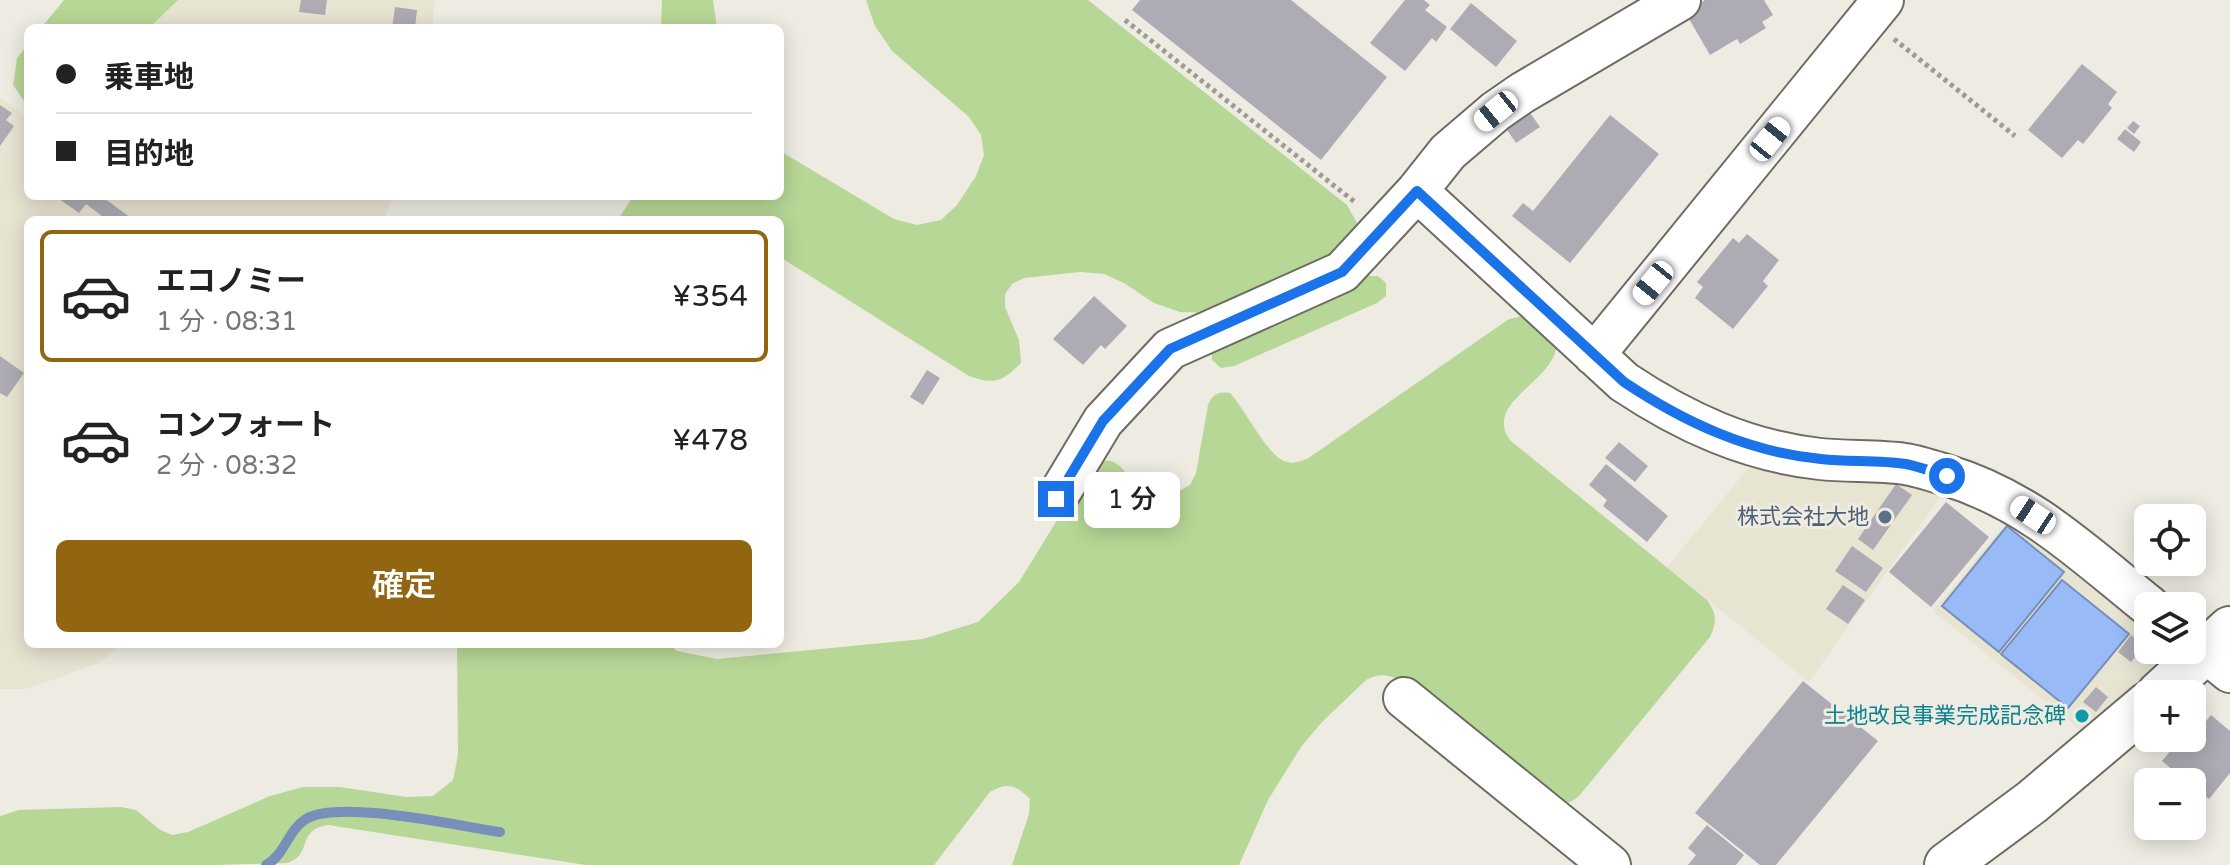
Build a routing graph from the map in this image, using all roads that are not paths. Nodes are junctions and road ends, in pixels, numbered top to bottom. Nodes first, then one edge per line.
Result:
1 (1680, 0) edge
2 (1870, 8) edge
3 (1417, 191) junction
4 (1594, 355) junction
5 (1056, 499) dead end
6 (2134, 594) edge
7 (2214, 648) edge
8 (2176, 680) edge
9 (1404, 698) dead end
10 (2134, 716) edge
11 (1610, 865) edge
12 (1947, 865) edge

1 - 3 street
2 - 4 street
3 - 4 street
3 - 5 street
4 - 6 street
7 - 8 street
9 - 11 street
10 - 12 street

